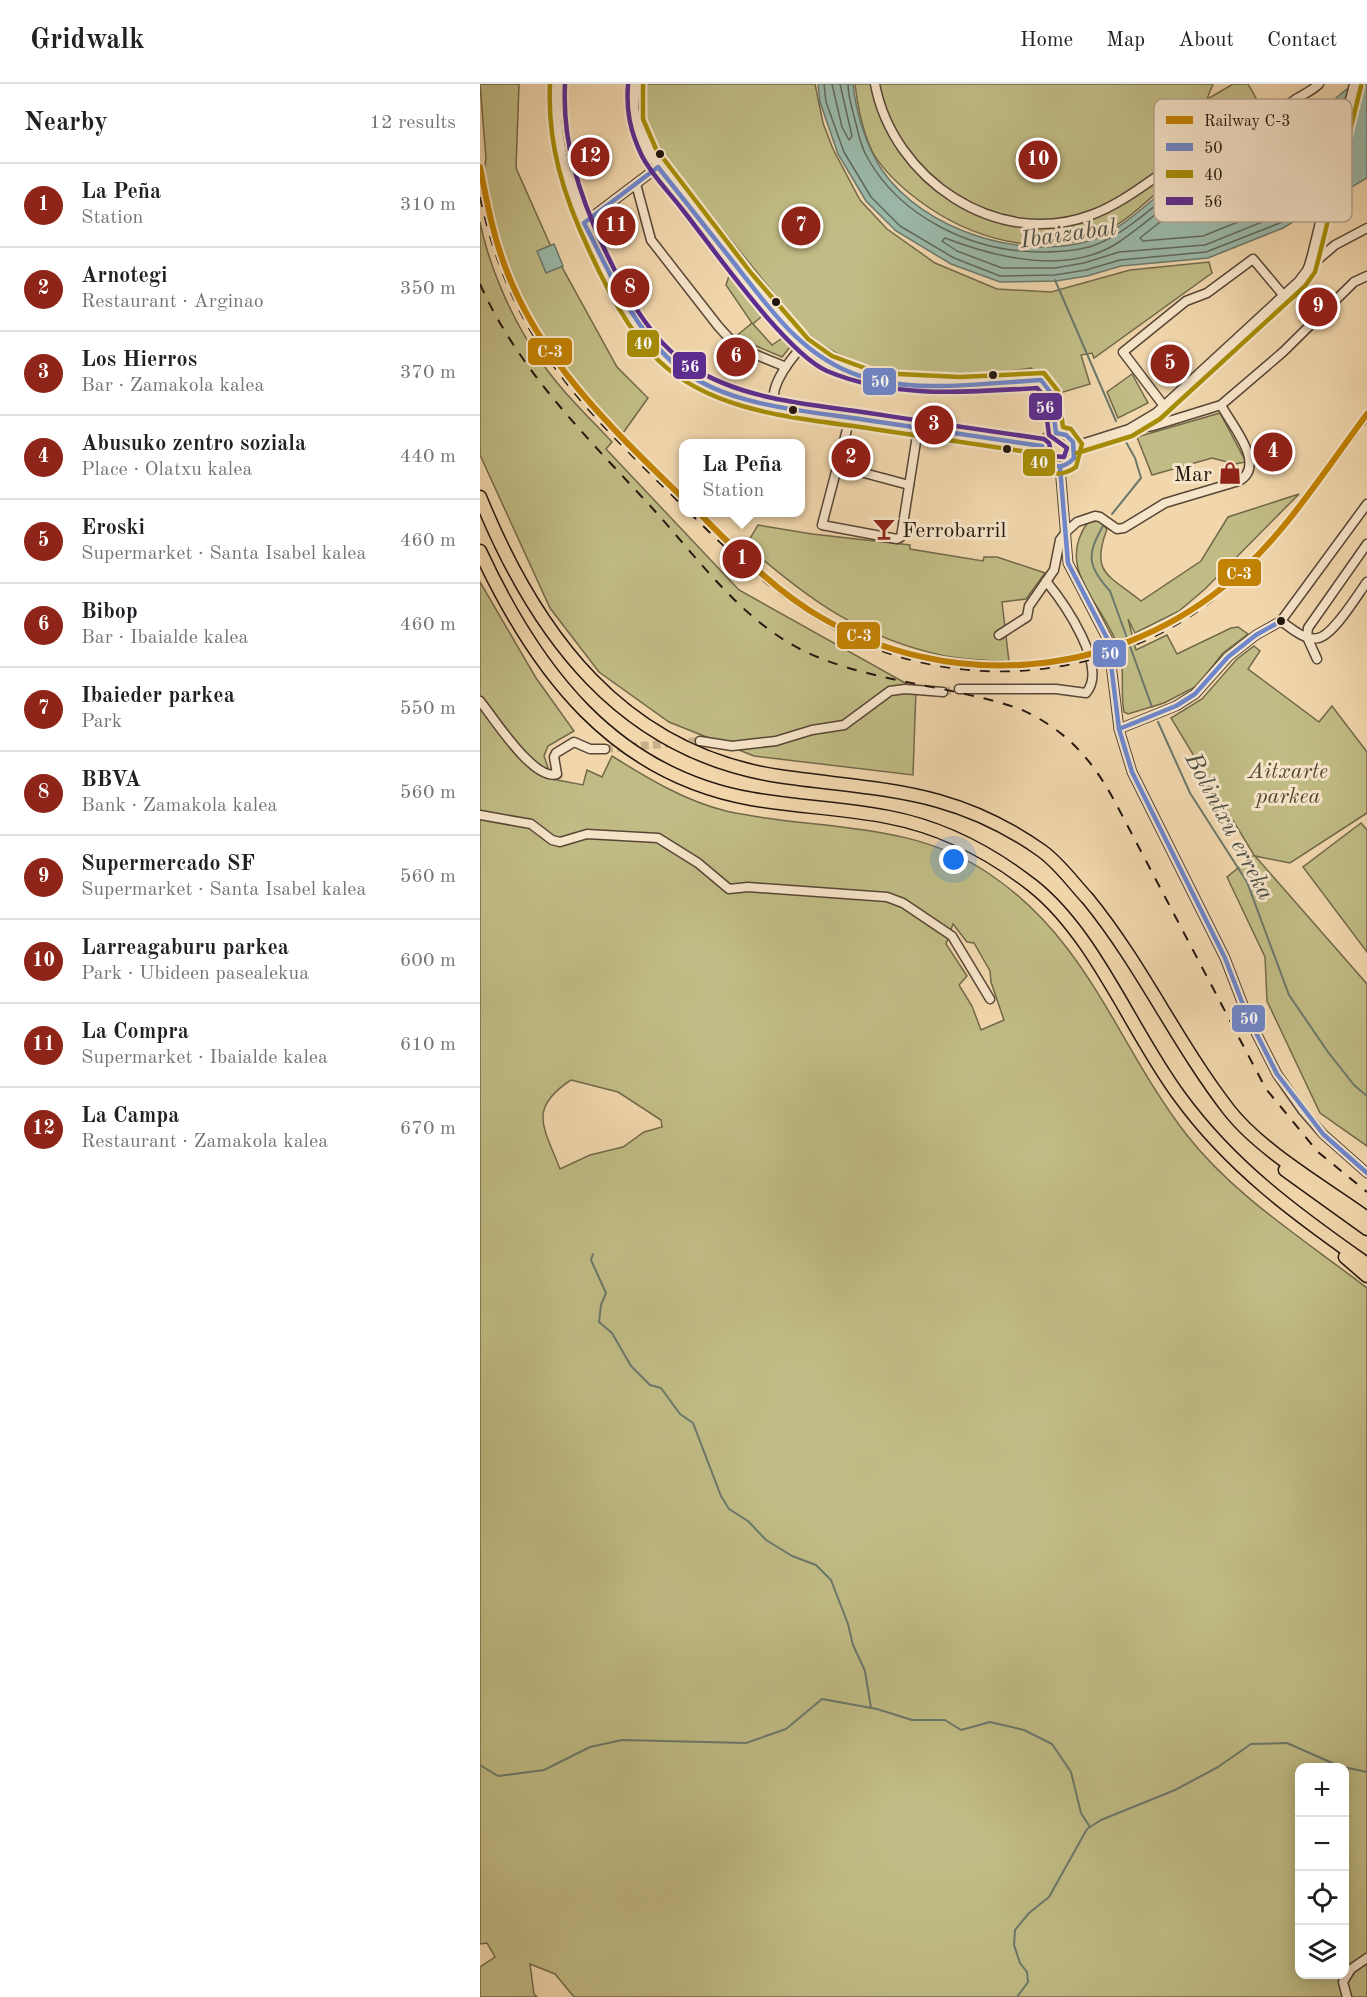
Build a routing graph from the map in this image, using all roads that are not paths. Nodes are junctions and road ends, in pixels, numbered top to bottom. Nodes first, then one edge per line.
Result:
1 (558, 84) edge
2 (636, 84) edge
3 (875, 84) edge
4 (1319, 84) edge
5 (1354, 84) edge
6 (1296, 99) edge
7 (1350, 99) edge
8 (658, 167) junction
9 (1154, 177) edge
10 (636, 184) junction
11 (1320, 222) edge
12 (584, 223) junction
13 (1367, 228) edge
14 (1316, 239) junction
15 (1335, 244) junction
16 (1308, 269) junction
17 (1367, 276) edge
18 (1284, 296) junction
19 (804, 345) junction
20 (786, 367) junction
21 (774, 403) junction
22 (1221, 405) junction
23 (1164, 406) junction
24 (850, 418) junction
25 (918, 429) junction
26 (1129, 429) junction
27 (1056, 433) junction
28 (1042, 446) junction
29 (1075, 446) junction
30 (838, 466) junction
31 (1060, 467) junction
32 (909, 484) junction
33 (480, 497) edge
34 (1367, 504) edge
35 (1065, 516) junction
36 (1077, 522) junction
37 (1067, 531) junction
38 (1367, 544) edge
39 (480, 551) edge
40 (1046, 581) junction
41 (1367, 582) edge
42 (1281, 621) junction
43 (999, 635) dead end
44 (1307, 637) junction
45 (1317, 659) dead end
46 (959, 688) tunnel mouth
47 (943, 692) tunnel mouth
48 (480, 700) edge
49 (1119, 729) junction
50 (700, 741) tunnel mouth
51 (605, 749) tunnel mouth
52 (480, 815) edge
53 (990, 999) dead end
54 (1239, 1121) junction
55 (1367, 1173) edge
56 (1367, 1218) edge
57 (1309, 1224) junction
58 (1367, 1229) edge
59 (1367, 1264) edge
60 (1367, 1276) edge
61 (1367, 1958) edge
62 (1347, 1997) edge

1 - 12 street
2 - 8 street
3 - 9 street
4 - 6 street
5 - 7 street
8 - 10 street
8 - 19 street
10 - 12 street
10 - 20 street
11 - 14 street
12 - 21 street
13 - 15 street
14 - 15 street
14 - 16 street
15 - 16 street
16 - 18 street
17 - 22 street
18 - 23 street
18 - 23 street
19 - 20 street
19 - 27 street
20 - 21 street
21 - 24 street
22 - 26 street
22 - 36 street
23 - 26 street
24 - 25 street
24 - 30 street
25 - 28 street
25 - 32 street
26 - 29 street
27 - 28 street
27 - 29 street
28 - 31 street
29 - 31 street
30 - 32 street
30 - 32 street
31 - 35 street
33 - 54 highway
34 - 42 street
35 - 36 street
35 - 37 street
36 - 37 street
37 - 40 street
37 - 49 street
38 - 44 street
39 - 57 highway
40 - 43 street
40 - 46 street
41 - 44 street
42 - 44 street
42 - 49 street
44 - 45 street
47 - 50 street
48 - 51 street
49 - 55 street
52 - 53 street
54 - 56 highway
54 - 58 highway
57 - 59 highway
57 - 60 highway
61 - 62 street

